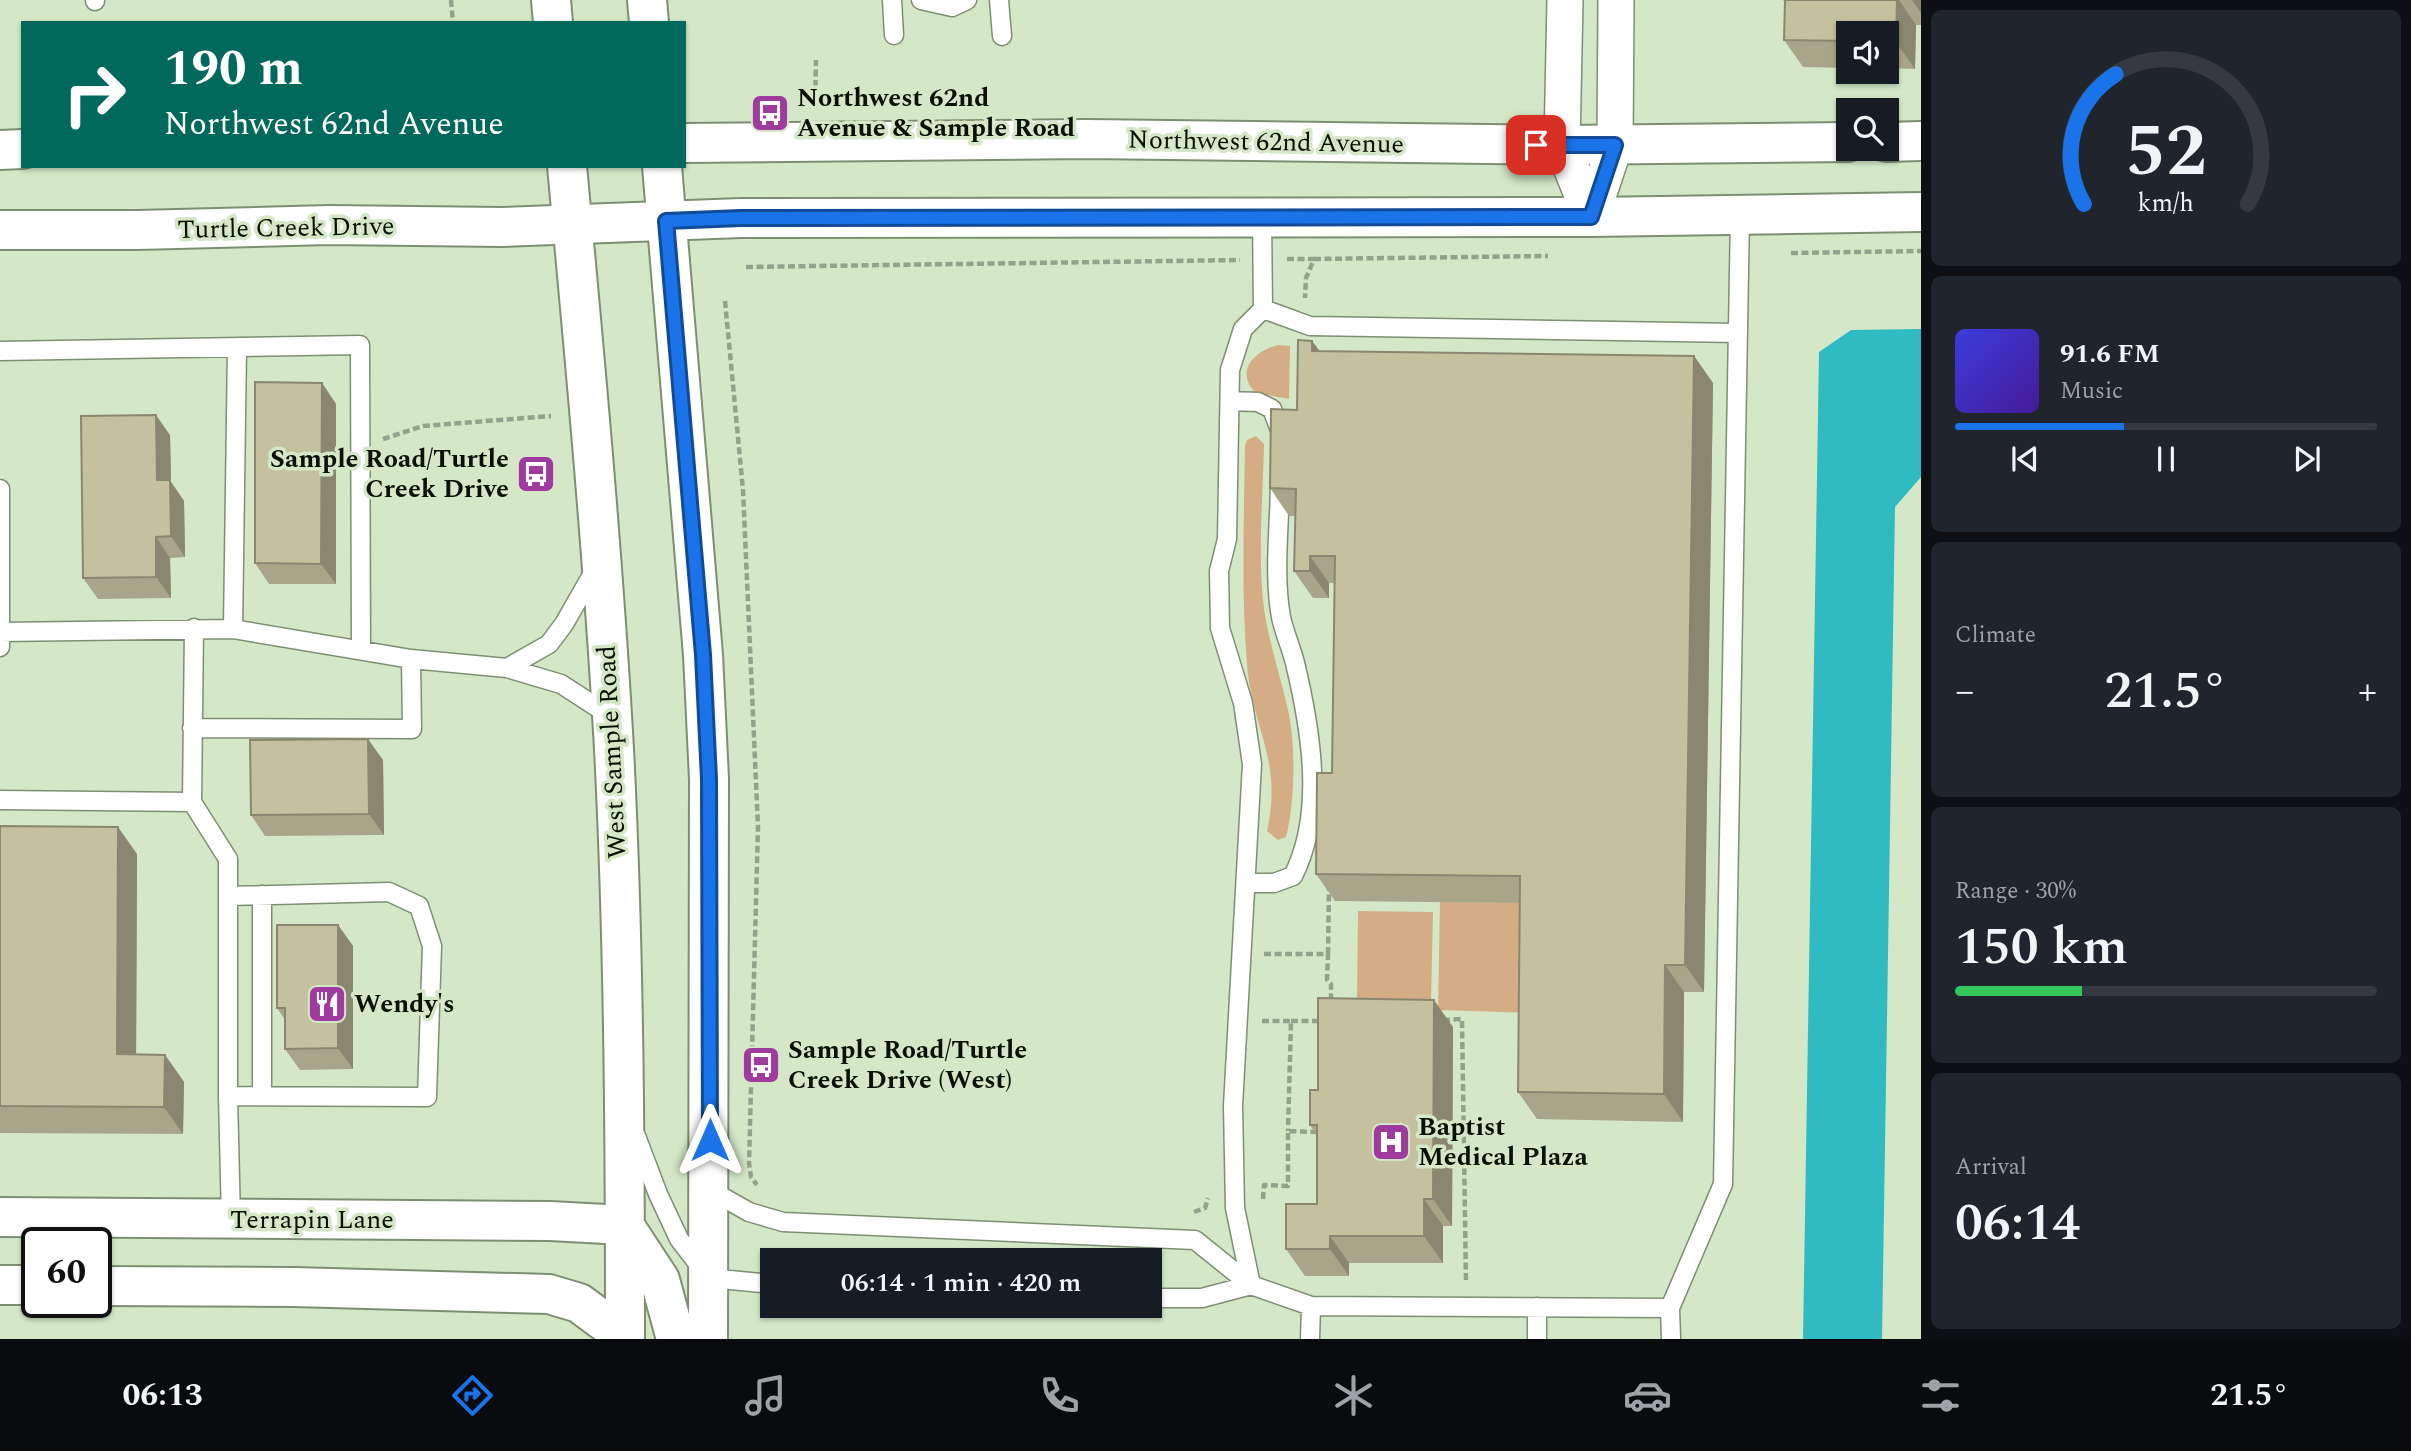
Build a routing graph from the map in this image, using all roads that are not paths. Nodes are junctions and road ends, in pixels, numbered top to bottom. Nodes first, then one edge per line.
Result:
1 (551, 0) edge
2 (647, 0) edge
3 (892, 0) edge
4 (921, 0) edge
5 (967, 0) edge
6 (999, 0) edge
7 (1564, 0) edge
8 (1616, 0) edge
9 (553, 21) edge
10 (649, 21) edge
11 (894, 35) dead end
12 (1002, 36) dead end
13 (1921, 141) edge
14 (686, 142) edge
15 (1836, 142) edge
16 (1899, 142) edge
17 (1562, 145) junction
18 (1615, 145) junction
19 (0, 149) edge
20 (21, 149) edge
21 (566, 168) edge
22 (662, 168) edge
23 (1921, 212) edge
24 (1740, 214) junction
25 (1262, 217) junction
26 (1591, 217) junction
27 (666, 221) junction
28 (572, 225) junction
29 (0, 230) edge
30 (1263, 309) junction
31 (1738, 333) junction
32 (237, 347) junction
33 (0, 351) edge
34 (1230, 401) junction
35 (0, 489) edge
36 (601, 559) junction
37 (194, 628) junction
38 (233, 629) junction
39 (0, 632) edge
40 (0, 648) edge
41 (361, 650) junction
42 (411, 659) junction
43 (507, 668) junction
44 (612, 717) junction
45 (192, 729) junction
46 (0, 800) edge
47 (192, 802) junction
48 (1247, 883) junction
49 (262, 895) junction
50 (230, 896) junction
51 (228, 1096) junction
52 (262, 1096) junction
53 (623, 1098) junction
54 (710, 1190) junction
55 (0, 1217) edge
56 (231, 1220) junction
57 (624, 1225) junction
58 (709, 1278) junction
59 (760, 1283) edge
60 (0, 1285) edge
61 (21, 1285) edge
62 (1251, 1285) junction
63 (112, 1286) edge
64 (1162, 1297) edge
65 (1311, 1306) junction
66 (1537, 1307) junction
67 (1670, 1308) junction
68 (625, 1338) edge
69 (676, 1339) edge
70 (708, 1339) edge
71 (1310, 1339) edge
72 (1537, 1339) edge
73 (1671, 1339) edge

1 - 9 street
2 - 10 street
3 - 11 lane
4 - 5 lane
6 - 12 lane
7 - 17 street
8 - 18 street
13 - 16 street
14 - 17 street, Northwest 62nd Avenue
15 - 18 street, Northwest 62nd Avenue
17 - 18 street, Northwest 62nd Avenue
17 - 26 street
18 - 26 street
19 - 20 street
21 - 28 street, West Sample Road
22 - 27 street
23 - 24 street
24 - 26 street
24 - 31 lane
25 - 26 street
25 - 27 street
25 - 30 lane
27 - 28 street
27 - 54 street
28 - 29 street, Turtle Creek Drive
28 - 36 street, West Sample Road
30 - 31 lane
30 - 34 lane
31 - 67 lane
32 - 33 lane
32 - 38 lane
32 - 41 lane
34 - 48 lane
34 - 48 lane
35 - 39 lane
36 - 43 lane
36 - 44 street, West Sample Road
37 - 38 lane
37 - 39 lane
37 - 45 lane
38 - 41 lane
39 - 40 lane
41 - 42 lane
42 - 43 lane
42 - 45 lane
43 - 44 lane
44 - 53 street, West Sample Road
45 - 47 lane
46 - 47 lane
47 - 50 lane
48 - 62 lane
49 - 50 lane
49 - 52 lane
49 - 52 lane
50 - 51 lane
51 - 52 lane
51 - 56 lane
53 - 57 street, West Sample Road
53 - 58 lane
54 - 58 street
54 - 62 lane
55 - 56 street, Terrapin Lane
56 - 57 street, Terrapin Lane
57 - 68 street, West Sample Road
57 - 69 street
58 - 59 lane
58 - 70 street
60 - 61 street
62 - 64 lane
62 - 65 lane
63 - 68 street
65 - 66 lane
65 - 71 lane
66 - 67 lane
66 - 72 lane
67 - 73 lane

